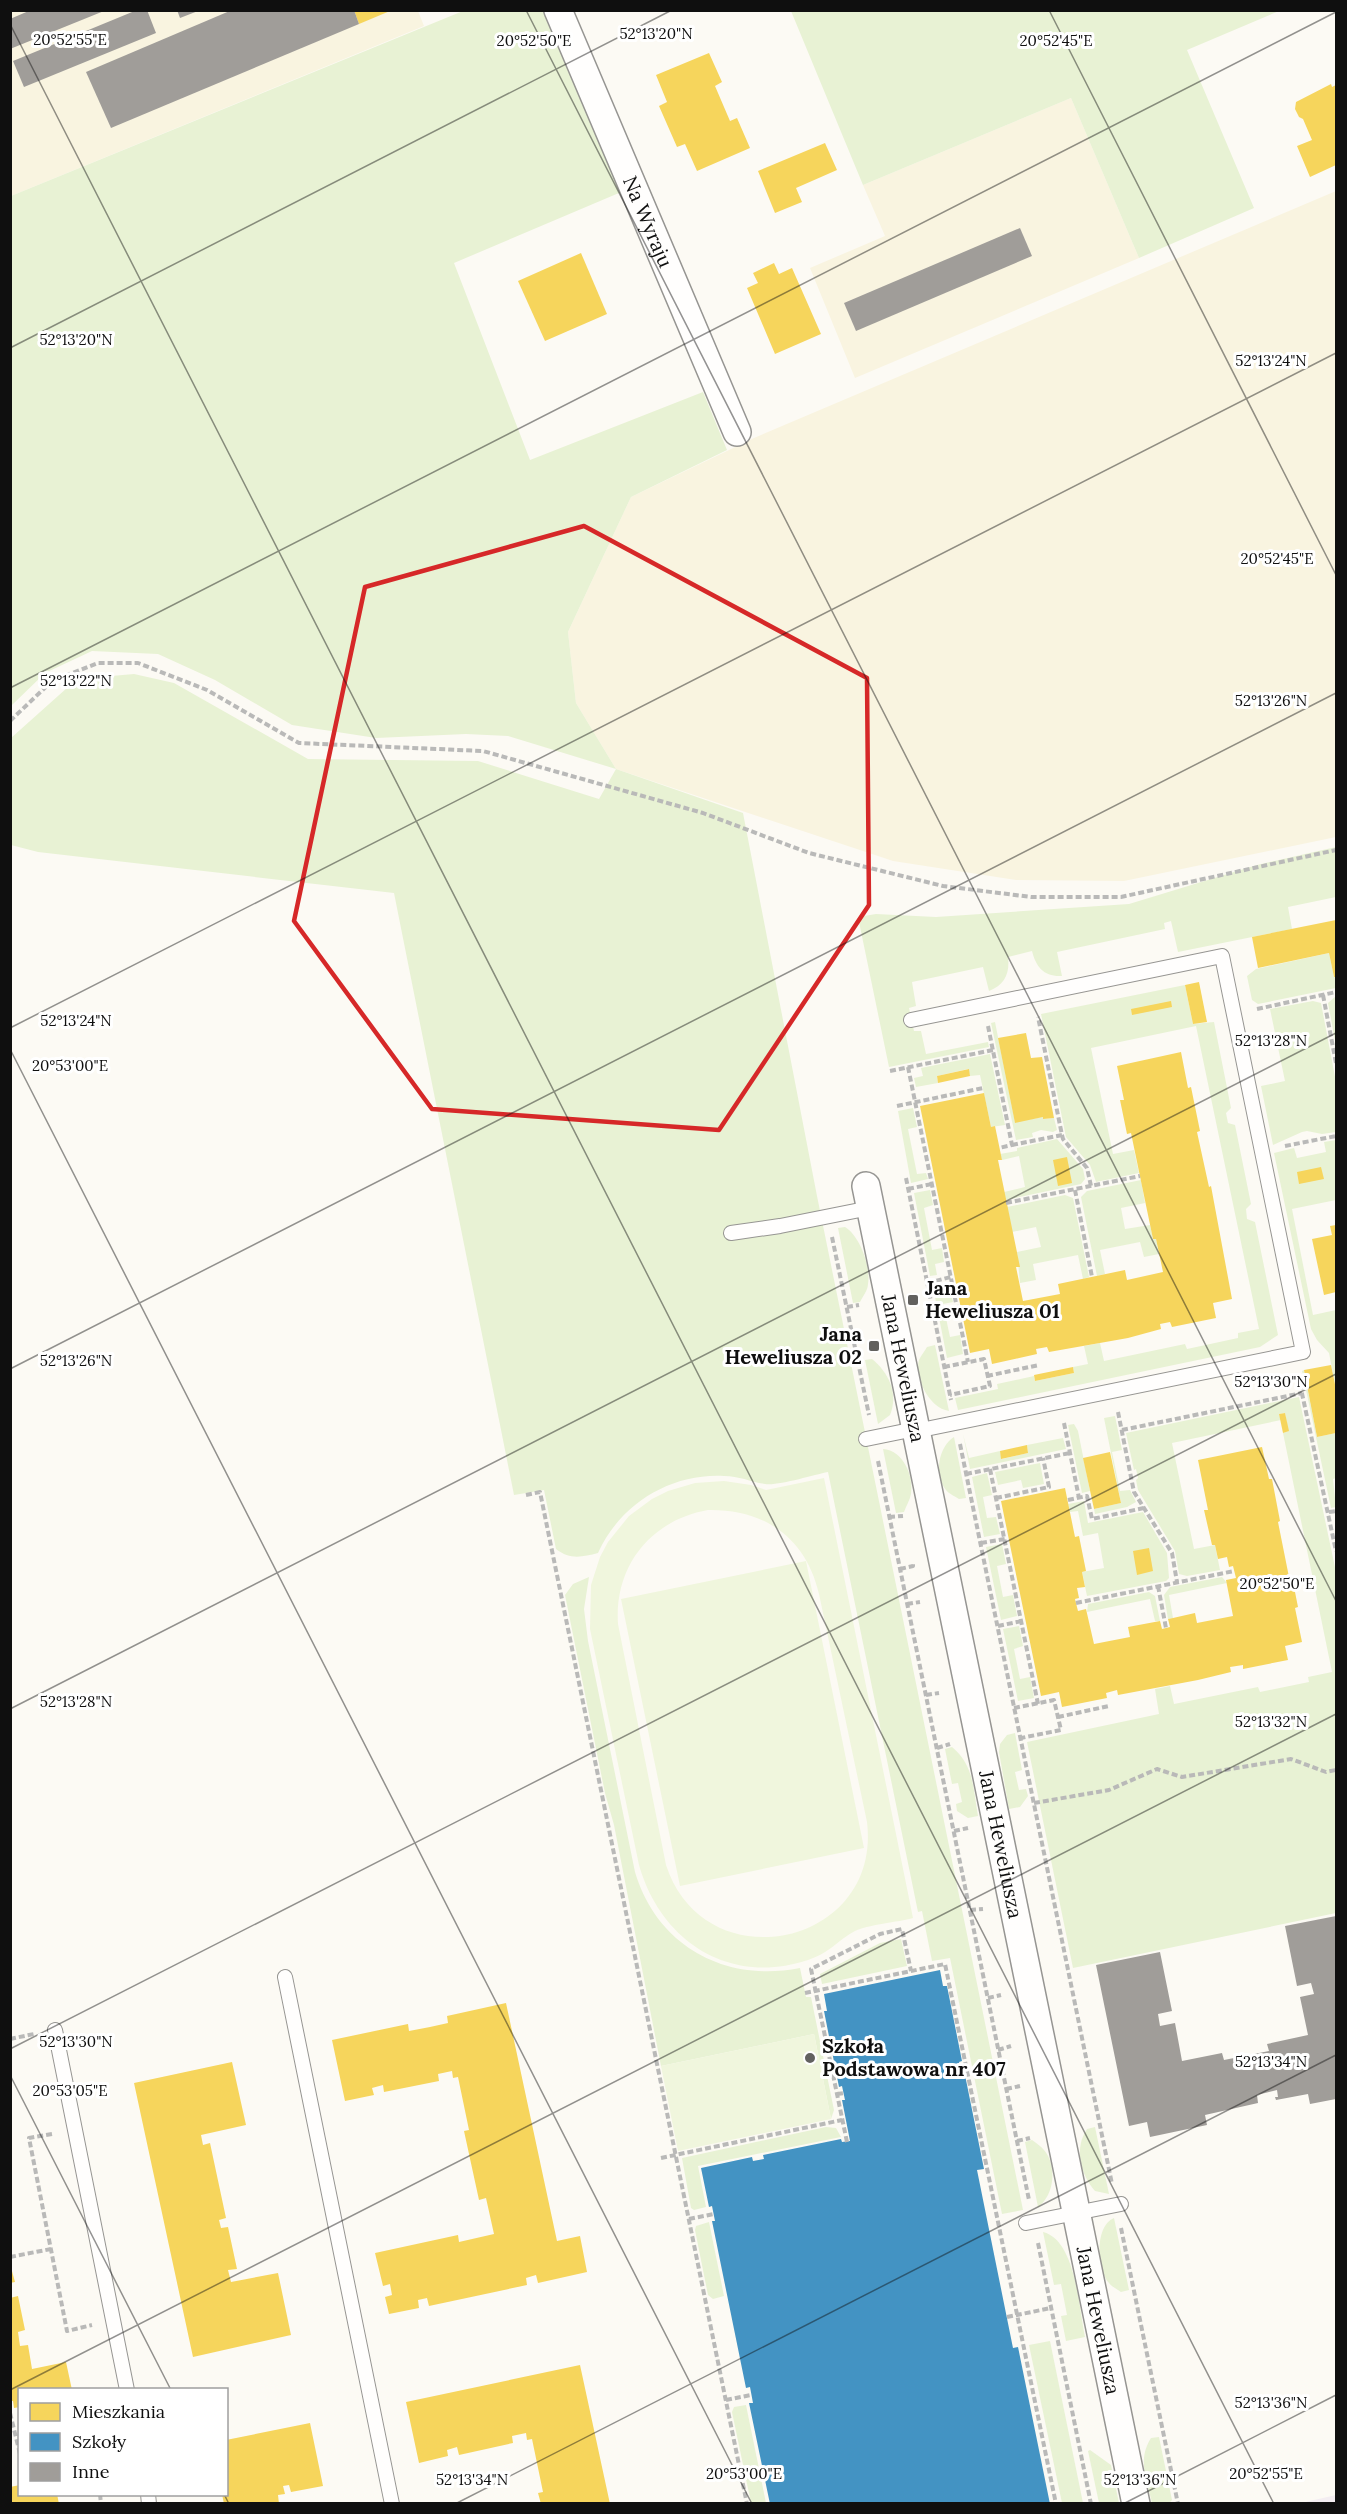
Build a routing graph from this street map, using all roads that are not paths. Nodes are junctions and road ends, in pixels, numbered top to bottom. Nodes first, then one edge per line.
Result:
1 (558, 10) edge
2 (737, 432) dead end
3 (911, 1020) dead end
4 (868, 1197) joint
5 (731, 1233) dead end
6 (916, 1430) junction
7 (866, 1439) dead end
8 (285, 1977) dead end
9 (55, 2030) dead end
10 (1118, 2204) road end
11 (1076, 2213) junction
12 (1031, 2228) road end
13 (127, 2388) edge
14 (392, 2504) edge
15 (1136, 2504) edge

1 - 2 street, Na Wyraju
3 - 6 lane
4 - 5 lane
4 - 6 street, Jana Heweliusza
6 - 7 lane
6 - 11 street, Jana Heweliusza
8 - 14 lane
9 - 13 lane
10 - 11 lane
11 - 12 lane
11 - 15 street, Jana Heweliusza

